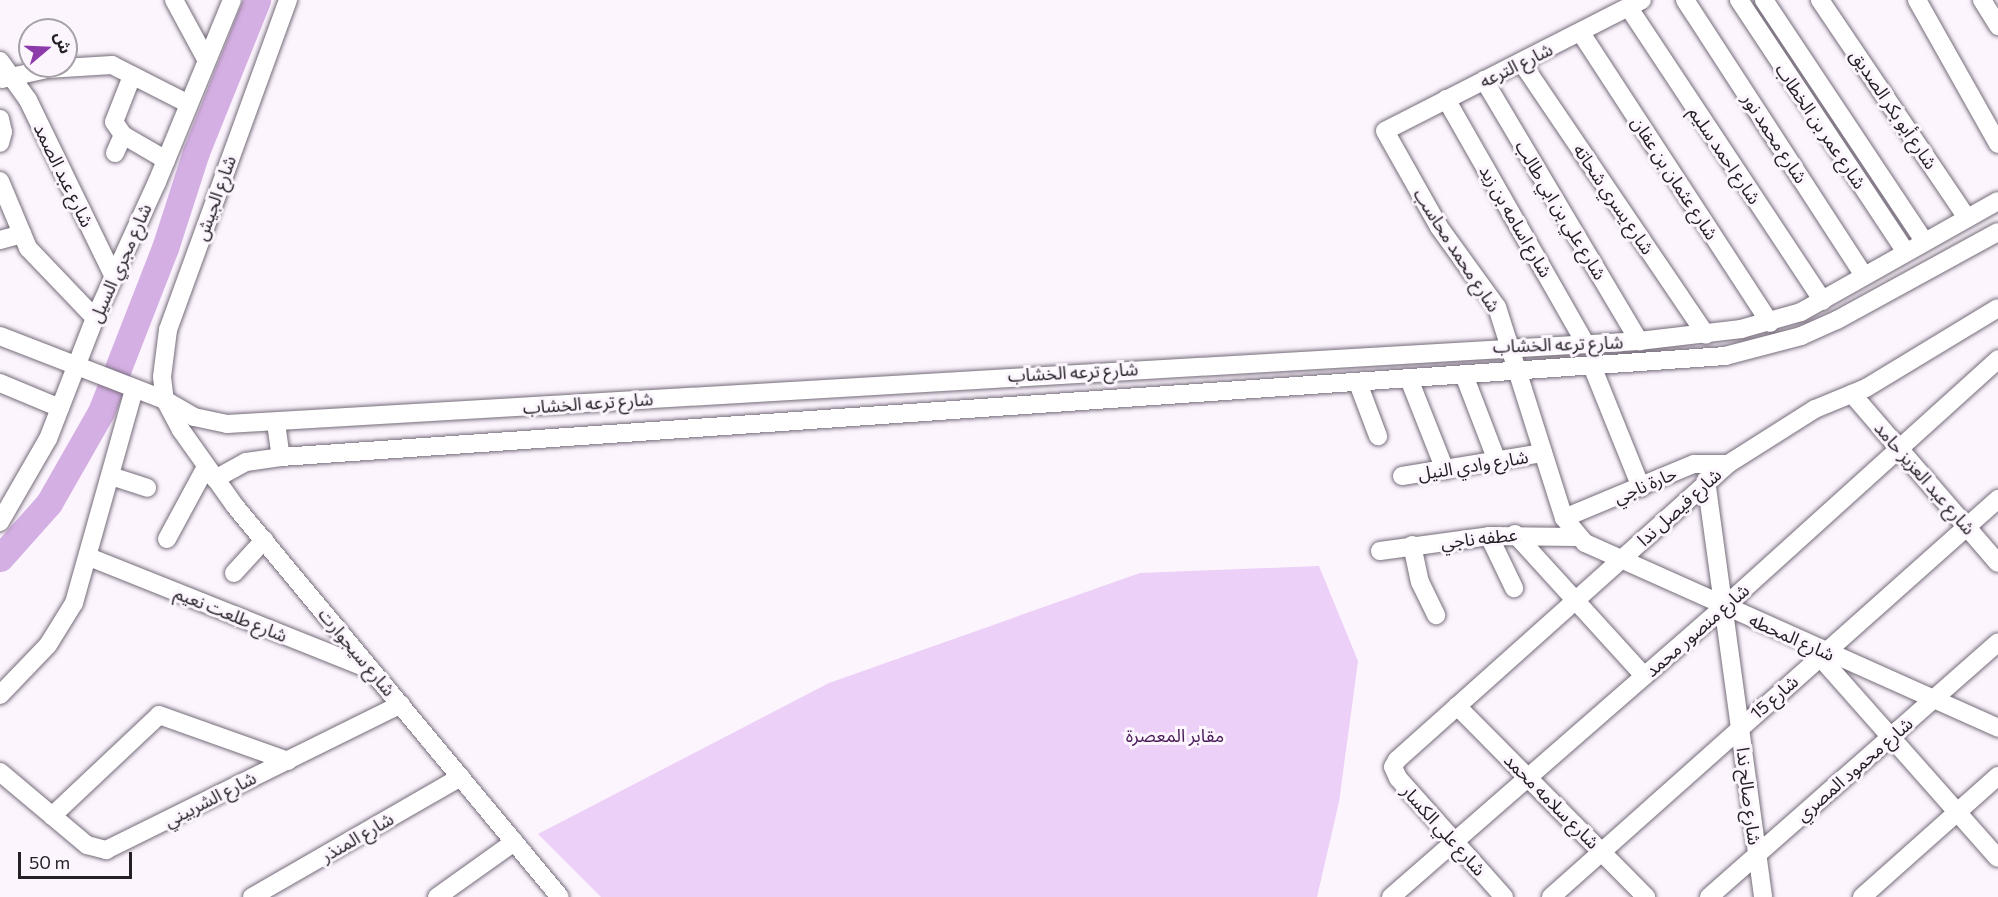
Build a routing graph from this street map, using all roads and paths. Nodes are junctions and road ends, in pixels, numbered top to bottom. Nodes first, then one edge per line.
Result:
1 (174, 0) edge
2 (232, 0) edge
3 (288, 0) edge
4 (1685, 0) edge
5 (1739, 0) edge
6 (1764, 0) edge
7 (1821, 0) edge
8 (1917, 0) edge
9 (1982, 0) edge
10 (1635, 4) edge
11 (1998, 26) edge
12 (1581, 33) junction
13 (206, 59) junction
14 (0, 61) edge
15 (1521, 63) junction
16 (132, 76) junction
17 (5, 79) edge
18 (1484, 80) junction
19 (1446, 99) junction
20 (189, 104) junction
21 (0, 119) edge
22 (1389, 126) joint
23 (123, 135) junction
24 (0, 143) edge
25 (1998, 144) edge
26 (115, 153) dead end
27 (166, 160) junction
28 (0, 181) edge
29 (1998, 201) edge
30 (7, 213) edge
31 (1967, 218) junction
32 (1998, 232) edge
33 (22, 234) junction
34 (0, 240) edge
35 (1924, 242) junction
36 (1906, 252) junction
37 (113, 275) junction
38 (1864, 276) junction
39 (1823, 301) junction
40 (1998, 308) edge
41 (95, 318) junction
42 (1770, 323) junction
43 (1706, 335) junction
44 (0, 336) edge
45 (1639, 341) junction
46 (1585, 343) junction
47 (1510, 346) junction
48 (1998, 359) edge
49 (1592, 366) junction
50 (82, 369) junction
51 (1129, 369) junction
52 (1517, 371) junction
53 (1464, 375) junction
54 (1409, 379) junction
55 (0, 383) edge
56 (1358, 383) junction
57 (129, 387) junction
58 (1852, 394) junction
59 (165, 400) junction
60 (1131, 400) junction
61 (60, 408) junction
62 (276, 423) junction
63 (1378, 436) dead end
64 (1898, 447) junction
65 (1543, 453) junction
66 (281, 457) junction
67 (1497, 461) junction
68 (1728, 464) junction
69 (1445, 470) junction
70 (211, 473) junction
71 (111, 476) junction
72 (1402, 476) dead end
73 (1706, 480) junction
74 (1641, 487) junction
75 (147, 488) dead end
76 (1998, 499) edge
77 (1564, 518) junction
78 (0, 522) edge
79 (1966, 527) junction
80 (1515, 534) junction
81 (1489, 536) junction
82 (1577, 537) junction
83 (167, 539) dead end
84 (264, 540) junction
85 (1412, 546) junction
86 (1380, 551) dead end
87 (89, 556) junction
88 (1621, 559) junction
89 (1998, 563) edge
90 (234, 573) dead end
91 (1514, 588) dead end
92 (1575, 600) junction
93 (1724, 607) junction
94 (1436, 615) dead end
95 (1998, 642) edge
96 (1824, 655) junction
97 (373, 671) junction
98 (1644, 676) junction
99 (0, 695) edge
100 (1934, 699) junction
101 (401, 704) junction
102 (1457, 706) junction
103 (1740, 726) junction
104 (1998, 728) edge
105 (1890, 736) junction
106 (1397, 760) joint
107 (288, 761) junction
108 (0, 772) edge
109 (1998, 776) edge
110 (461, 777) junction
111 (1527, 777) junction
112 (1957, 812) junction
113 (52, 816) junction
114 (1455, 841) junction
115 (514, 842) junction
116 (1602, 852) junction
117 (1757, 854) junction
118 (1998, 858) edge
119 (252, 897) edge
120 (437, 897) edge
121 (560, 897) edge
122 (1391, 897) edge
123 (1504, 897) edge
124 (1551, 897) edge
125 (1646, 897) edge
126 (1709, 897) edge
127 (1763, 897) edge
128 (1862, 897) edge

1 - 13 street
2 - 13 street, شارع مجري السيل
3 - 59 street, شارع الجيش
4 - 38 street, شارع محمد نور
5 - 36 street, شارع عمر بن الخطاب
6 - 35 street
7 - 31 street, شارع أبو بكر الصديق
8 - 25 street
9 - 11 street
10 - 12 street, شارع الترعه
10 - 39 street, شارع احمد سليم
12 - 15 street, شارع الترعه
12 - 42 street, شارع عثمان بن عفان
13 - 20 street, شارع مجري السيل
14 - 17 street, شارع عبد الصمد
15 - 18 street, شارع الترعه
15 - 43 street, شارع يسري شحاته
16 - 17 street
16 - 20 street
16 - 23 street
17 - 37 street, شارع عبد الصمد
18 - 19 street, شارع الترعه
18 - 45 street, شارع علي بن ابي طالب
19 - 22 street, شارع الترعه
19 - 46 street, شارع اسامه بن زيد
20 - 27 street, شارع مجري السيل
21 - 24 street
22 - 47 street, شارع محمد محاسب
23 - 26 street
23 - 27 street
27 - 37 street, شارع مجري السيل
28 - 30 street
29 - 31 street, شارع ترعه الخشاب
30 - 33 street
31 - 35 street, شارع ترعه الخشاب
32 - 49 street, شارع ترعه الخشاب
33 - 34 street
33 - 41 street
35 - 36 street, شارع ترعه الخشاب
36 - 38 street, شارع ترعه الخشاب
37 - 41 street, شارع مجري السيل
38 - 39 street, شارع ترعه الخشاب
39 - 42 street, شارع ترعه الخشاب
40 - 58 street, شارع فيصل ندا
41 - 50 street, شارع مجري السيل
42 - 43 street, شارع ترعه الخشاب
43 - 45 street, شارع ترعه الخشاب
44 - 50 street
45 - 46 street, شارع ترعه الخشاب
46 - 47 street, شارع ترعه الخشاب
47 - 51 street, شارع ترعه الخشاب
47 - 52 street, شارع المحطه
48 - 64 street, شارع منصور محمد
49 - 52 street, شارع ترعه الخشاب
49 - 74 street
50 - 57 street, شارع ترعه الخشاب
50 - 61 street, شارع مجري السيل
51 - 60 street
51 - 62 street, شارع ترعه الخشاب
52 - 53 street, شارع ترعه الخشاب
52 - 65 street, شارع المحطه
53 - 54 street, شارع ترعه الخشاب
53 - 67 street
54 - 56 street, شارع ترعه الخشاب
54 - 69 street
55 - 61 street
56 - 60 street, شارع ترعه الخشاب
56 - 63 street
57 - 59 street, شارع ترعه الخشاب
57 - 71 street
58 - 64 street, شارع عبد العزيز حامد
58 - 68 street, شارع فيصل ندا
59 - 62 street, شارع ترعه الخشاب
59 - 70 street, شارع سيجوارت
60 - 66 street, شارع ترعه الخشاب
61 - 78 street, شارع مجري السيل
62 - 66 street
64 - 79 street, شارع عبد العزيز حامد
64 - 93 street, شارع منصور محمد
65 - 67 street, شارع وادي النيل
65 - 77 street, شارع المحطه
66 - 70 street, شارع ترعه الخشاب
67 - 69 street, شارع وادي النيل
68 - 73 street, شارع فيصل ندا
68 - 74 street, حارة ناجي
69 - 72 street, شارع وادي النيل
70 - 83 street
70 - 84 street, شارع سيجوارت
71 - 75 street
71 - 87 street
73 - 88 street, شارع فيصل ندا
73 - 93 street, شارع صالح ندا
74 - 77 street, حارة ناجي
76 - 79 street, شارع 15
77 - 82 street, شارع المحطه
79 - 89 street, شارع عبد العزيز حامد
79 - 96 street, شارع 15
80 - 81 street, عطفه ناجي
80 - 82 street, عطفه ناجي
80 - 92 street
81 - 85 street, عطفه ناجي
81 - 91 street
82 - 88 street, شارع المحطه
84 - 90 street
84 - 97 street, شارع سيجوارت
85 - 86 street, عطفه ناجي
85 - 94 street
87 - 97 street, شارع طلعت نعيم
87 - 99 street
88 - 92 street, شارع فيصل ندا
88 - 93 street, شارع المحطه
92 - 98 street
92 - 102 street, شارع فيصل ندا
93 - 96 street, شارع المحطه
93 - 98 street, شارع منصور محمد
93 - 103 street, شارع صالح ندا
95 - 100 street, شارع محمود المصري
96 - 100 street, شارع المحطه
96 - 103 street, شارع 15
96 - 105 street
97 - 101 street, شارع سيجوارت
98 - 111 street, شارع منصور محمد
100 - 104 street, شارع المحطه
100 - 105 street, شارع محمود المصري
101 - 107 street, شارع الشربيني
101 - 110 street, شارع سيجوارت
102 - 106 street, شارع فيصل ندا
102 - 111 street, شارع سلامه محمد
103 - 116 street, شارع 15
103 - 117 street, شارع صالح ندا
105 - 112 street
105 - 117 street, شارع محمود المصري
106 - 114 street, شارع علي الكسار
107 - 113 street, شارع الشربيني
107 - 113 street
108 - 113 street, شارع الشربيني
109 - 112 street
110 - 115 street, شارع سيجوارت
110 - 119 street, شارع المنذر
111 - 114 street, شارع منصور محمد
111 - 116 street, شارع سلامه محمد
112 - 118 street
112 - 128 street
114 - 122 street, شارع منصور محمد
114 - 123 street, شارع علي الكسار
115 - 120 street
115 - 121 street, شارع سيجوارت
116 - 124 street, شارع 15
116 - 125 street, شارع سلامه محمد
117 - 126 street, شارع محمود المصري
117 - 127 street, شارع صالح ندا

